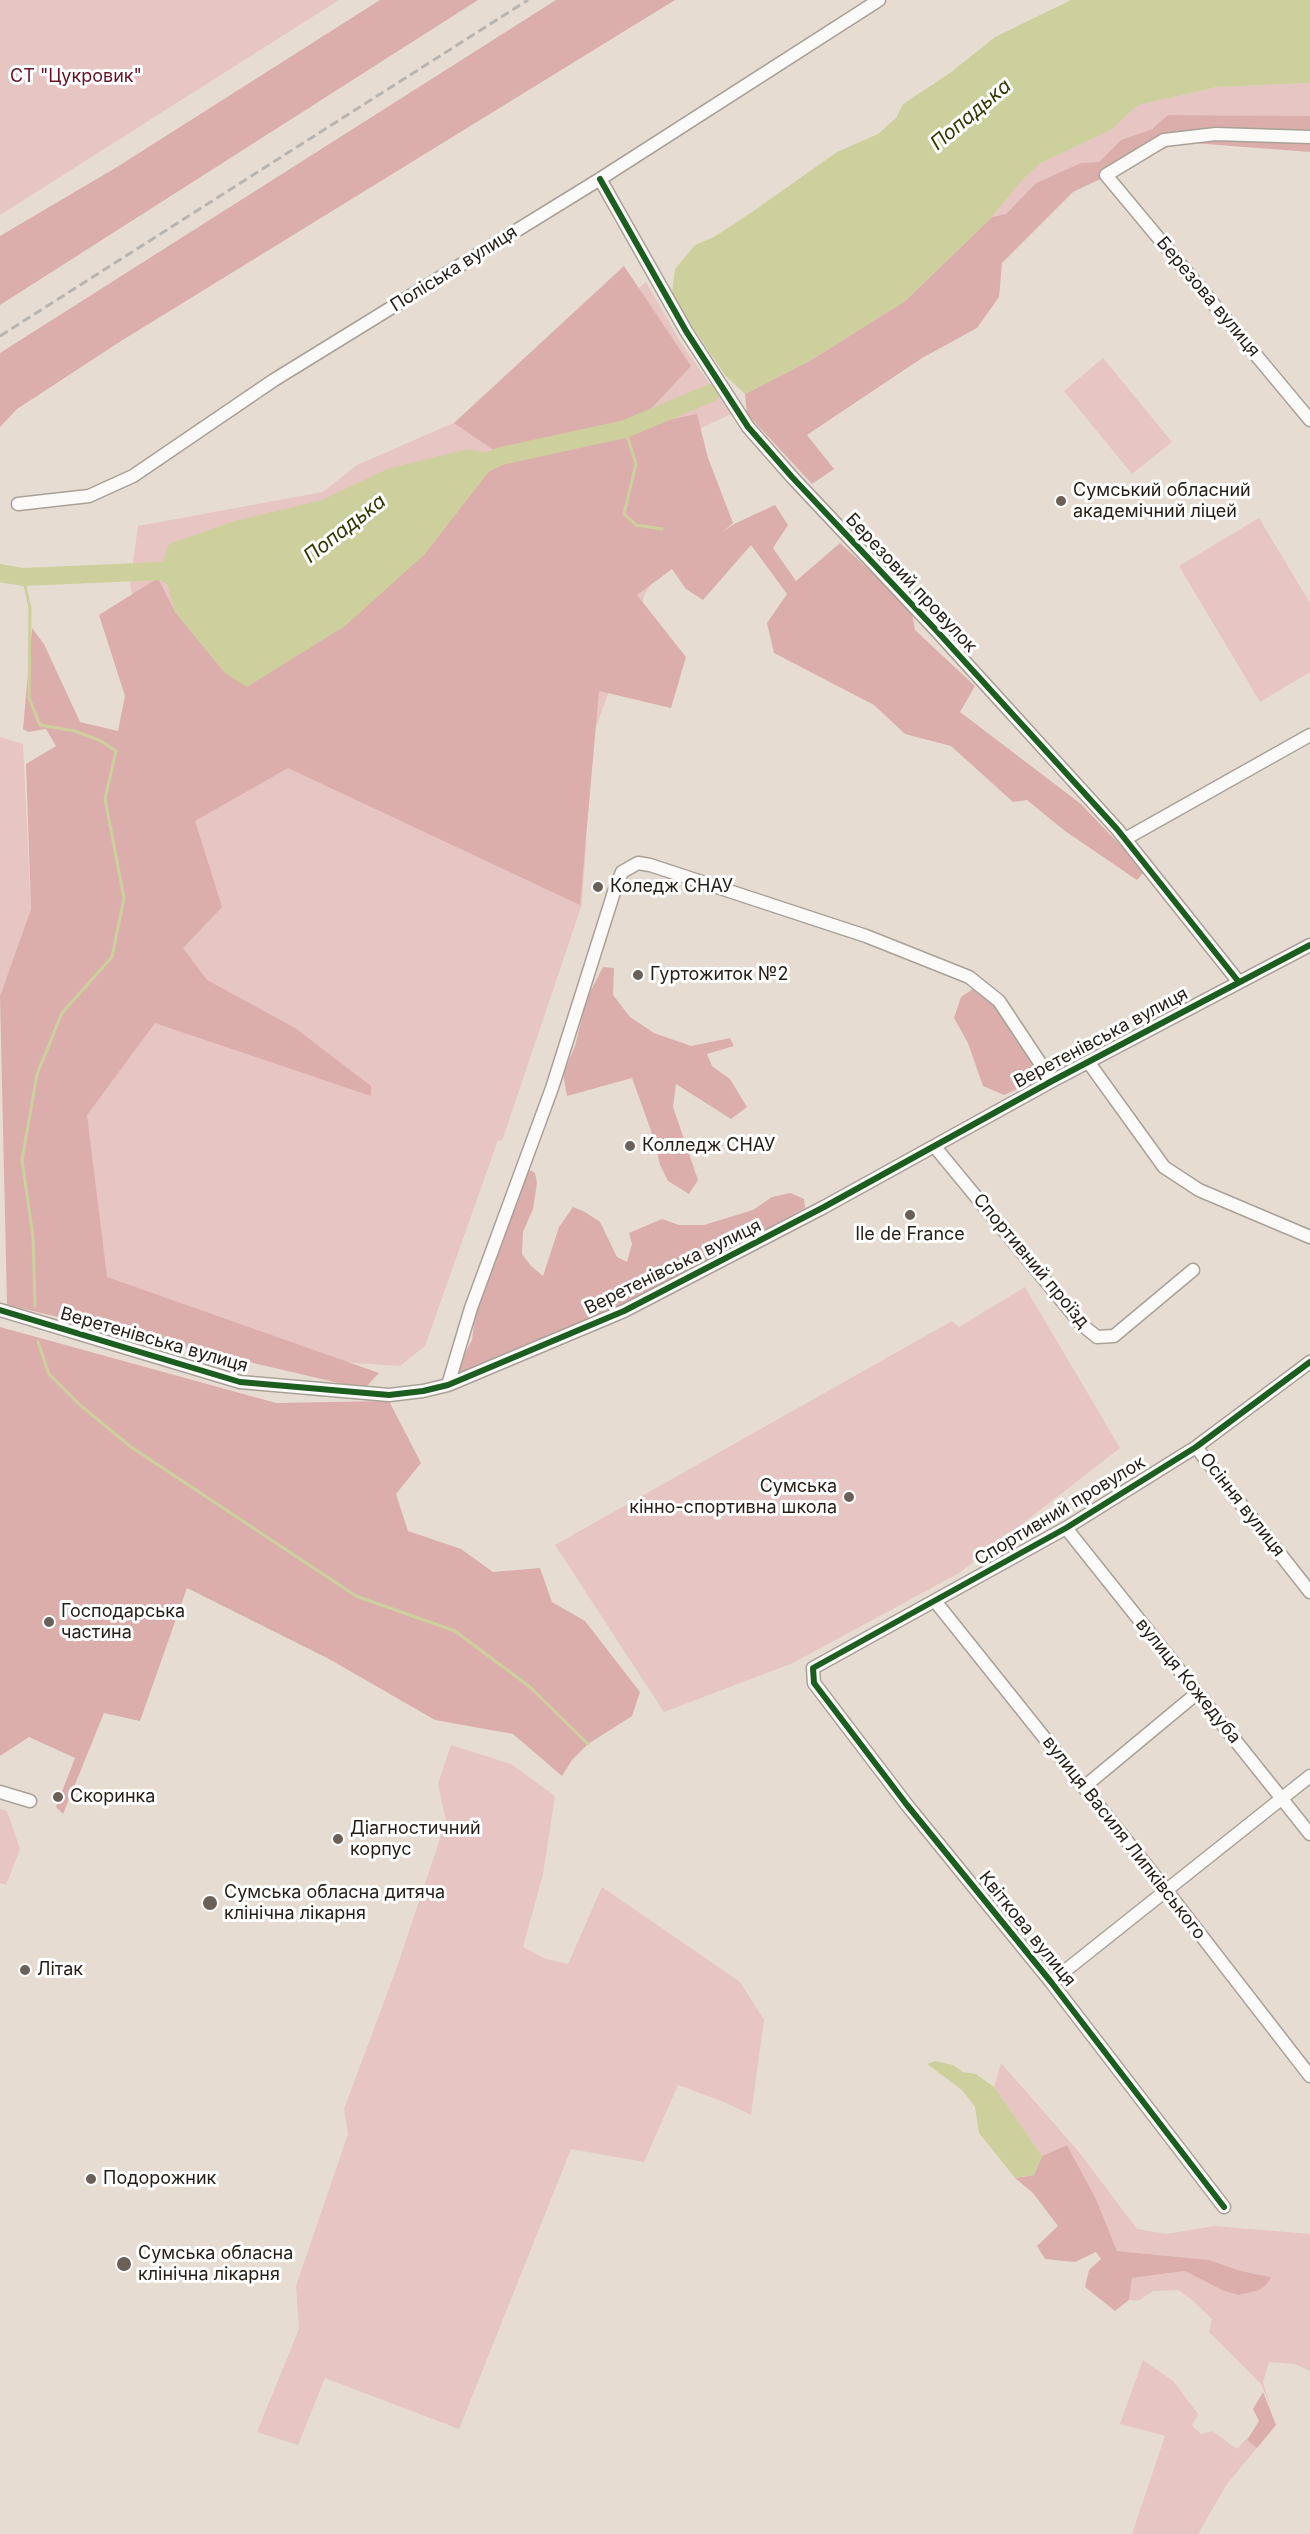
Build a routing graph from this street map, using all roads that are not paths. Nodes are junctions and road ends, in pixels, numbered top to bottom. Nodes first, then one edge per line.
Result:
1 (879, 0) edge
2 (1310, 137) edge
3 (600, 179) junction
4 (1310, 419) edge
5 (18, 504) dead end
6 (1310, 735) edge
7 (1125, 839) junction
8 (1310, 945) edge
9 (1238, 981) junction
10 (1089, 1063) junction
11 (1052, 1081) junction
12 (935, 1147) junction
13 (1310, 1237) edge
14 (1193, 1270) dead end
15 (0, 1310) edge
16 (1310, 1362) edge
17 (448, 1385) junction
18 (1196, 1447) junction
19 (1066, 1528) junction
20 (1310, 1592) edge
21 (935, 1601) junction
22 (813, 1668) joint
23 (1196, 1694) junction
24 (1310, 1776) edge
25 (1084, 1787) junction
26 (0, 1792) edge
27 (1282, 1798) junction
28 (30, 1801) dead end
29 (1310, 1834) edge
30 (1166, 1890) junction
31 (1051, 1982) junction
32 (1310, 2076) edge
33 (1224, 2207) dead end

1 - 3 street, Поліська вулиця
2 - 4 street, Березова вулиця
3 - 5 street, Поліська вулиця
3 - 7 street, Березовий провулок
6 - 7 street
7 - 9 street, Березовий провулок
8 - 9 street, Веретенівська вулиця
9 - 10 street, Веретенівська вулиця
10 - 11 street, Веретенівська вулиця
10 - 13 street
11 - 12 street, Веретенівська вулиця
11 - 17 street
12 - 14 street, Спортивний проїзд
12 - 17 street, Веретенівська вулиця
15 - 17 street, Веретенівська вулиця
16 - 18 street, Спортивний провулок
18 - 19 street, Спортивний провулок
18 - 20 street, Осіння вулиця
19 - 21 street, Спортивний провулок
19 - 23 street, вулиця Кожедуба
21 - 22 street, Спортивний провулок
21 - 25 street, вулиця Василя Липківського
22 - 31 street, Квіткова вулиця
23 - 25 street
23 - 27 street, вулиця Кожедуба
24 - 27 street
25 - 30 street, вулиця Василя Липківського
26 - 28 street
27 - 29 street, вулиця Кожедуба
27 - 30 street
30 - 31 street
30 - 32 street, вулиця Василя Липківського
31 - 33 street, Квіткова вулиця

